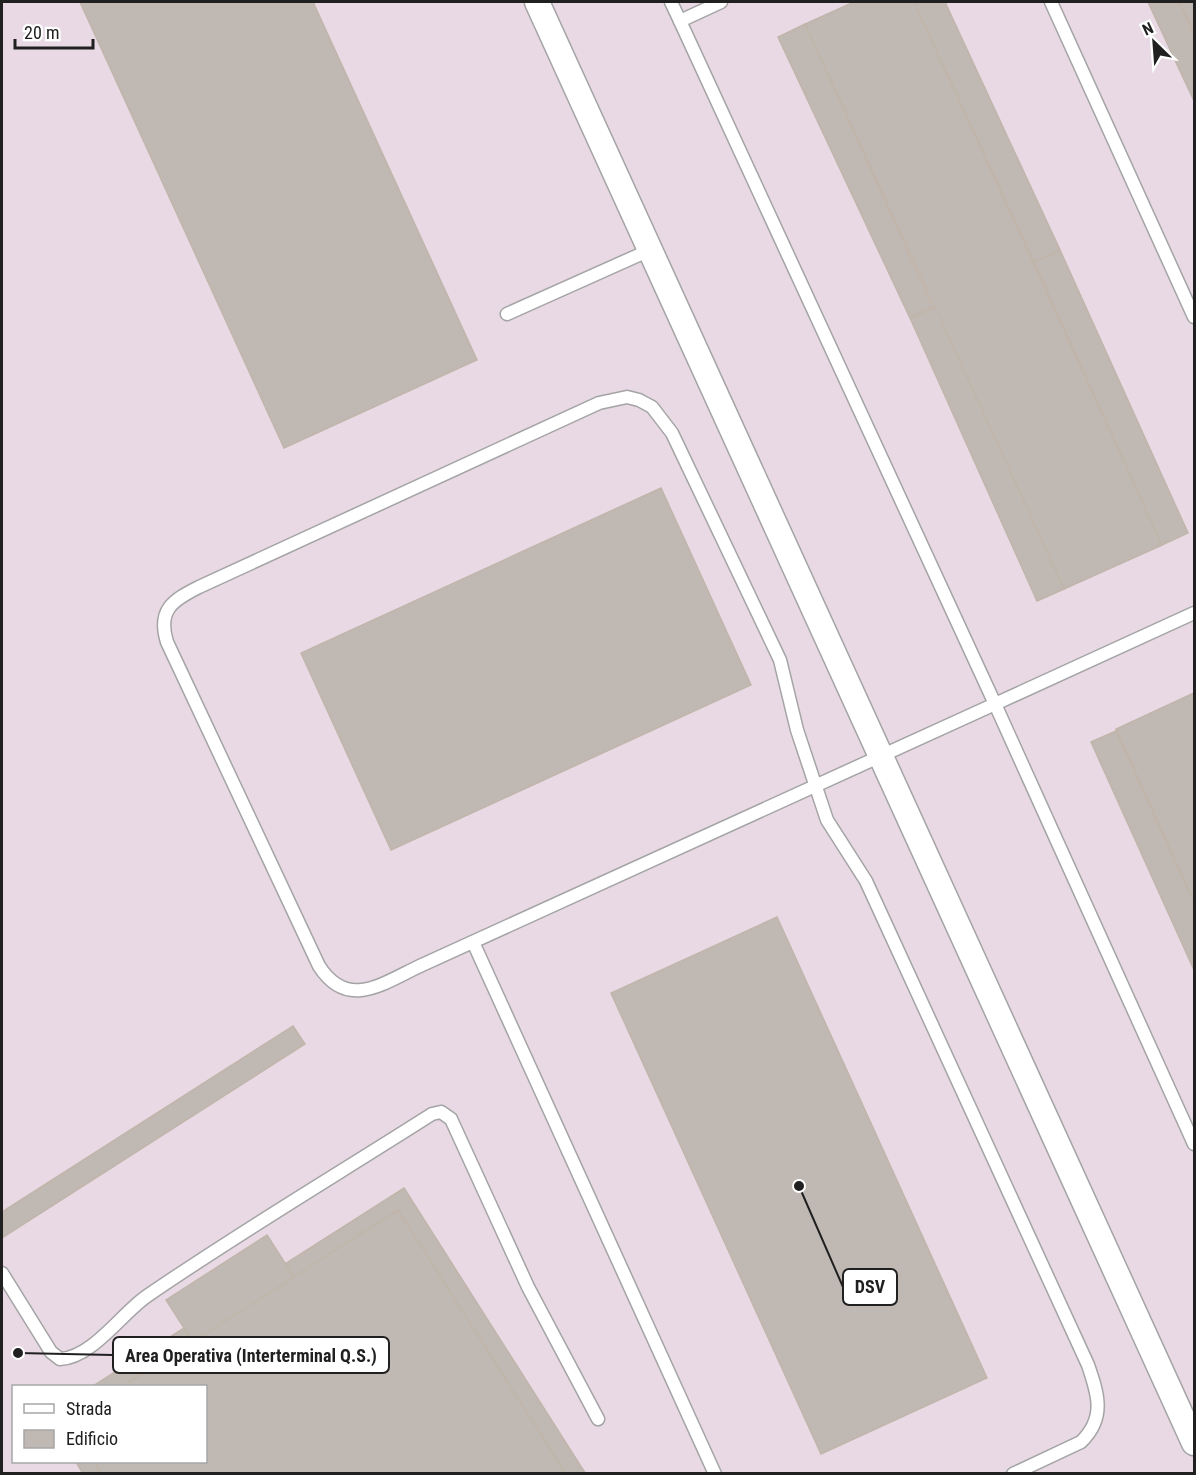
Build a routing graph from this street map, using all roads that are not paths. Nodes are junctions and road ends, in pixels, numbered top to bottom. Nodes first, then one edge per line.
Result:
1 (537, 2) edge
2 (671, 2) edge
3 (721, 2) edge
4 (1051, 2) edge
5 (680, 21) junction
6 (650, 250) junction
7 (507, 314) dead end
8 (1194, 317) edge
9 (1194, 613) edge
10 (995, 704) junction
11 (882, 755) junction
12 (815, 784) junction
13 (472, 942) junction
14 (1194, 1144) edge
15 (2, 1273) edge
16 (598, 1419) dead end
17 (1194, 1443) edge
18 (715, 1473) edge
19 (1013, 1473) edge

1 - 6 street
2 - 5 lane
3 - 5 lane
4 - 8 lane
5 - 10 lane
6 - 7 lane
6 - 11 street
9 - 10 lane
10 - 11 lane
10 - 14 lane
11 - 12 lane
11 - 17 street
12 - 13 lane
12 - 13 lane
12 - 19 lane
13 - 18 lane
15 - 16 lane

